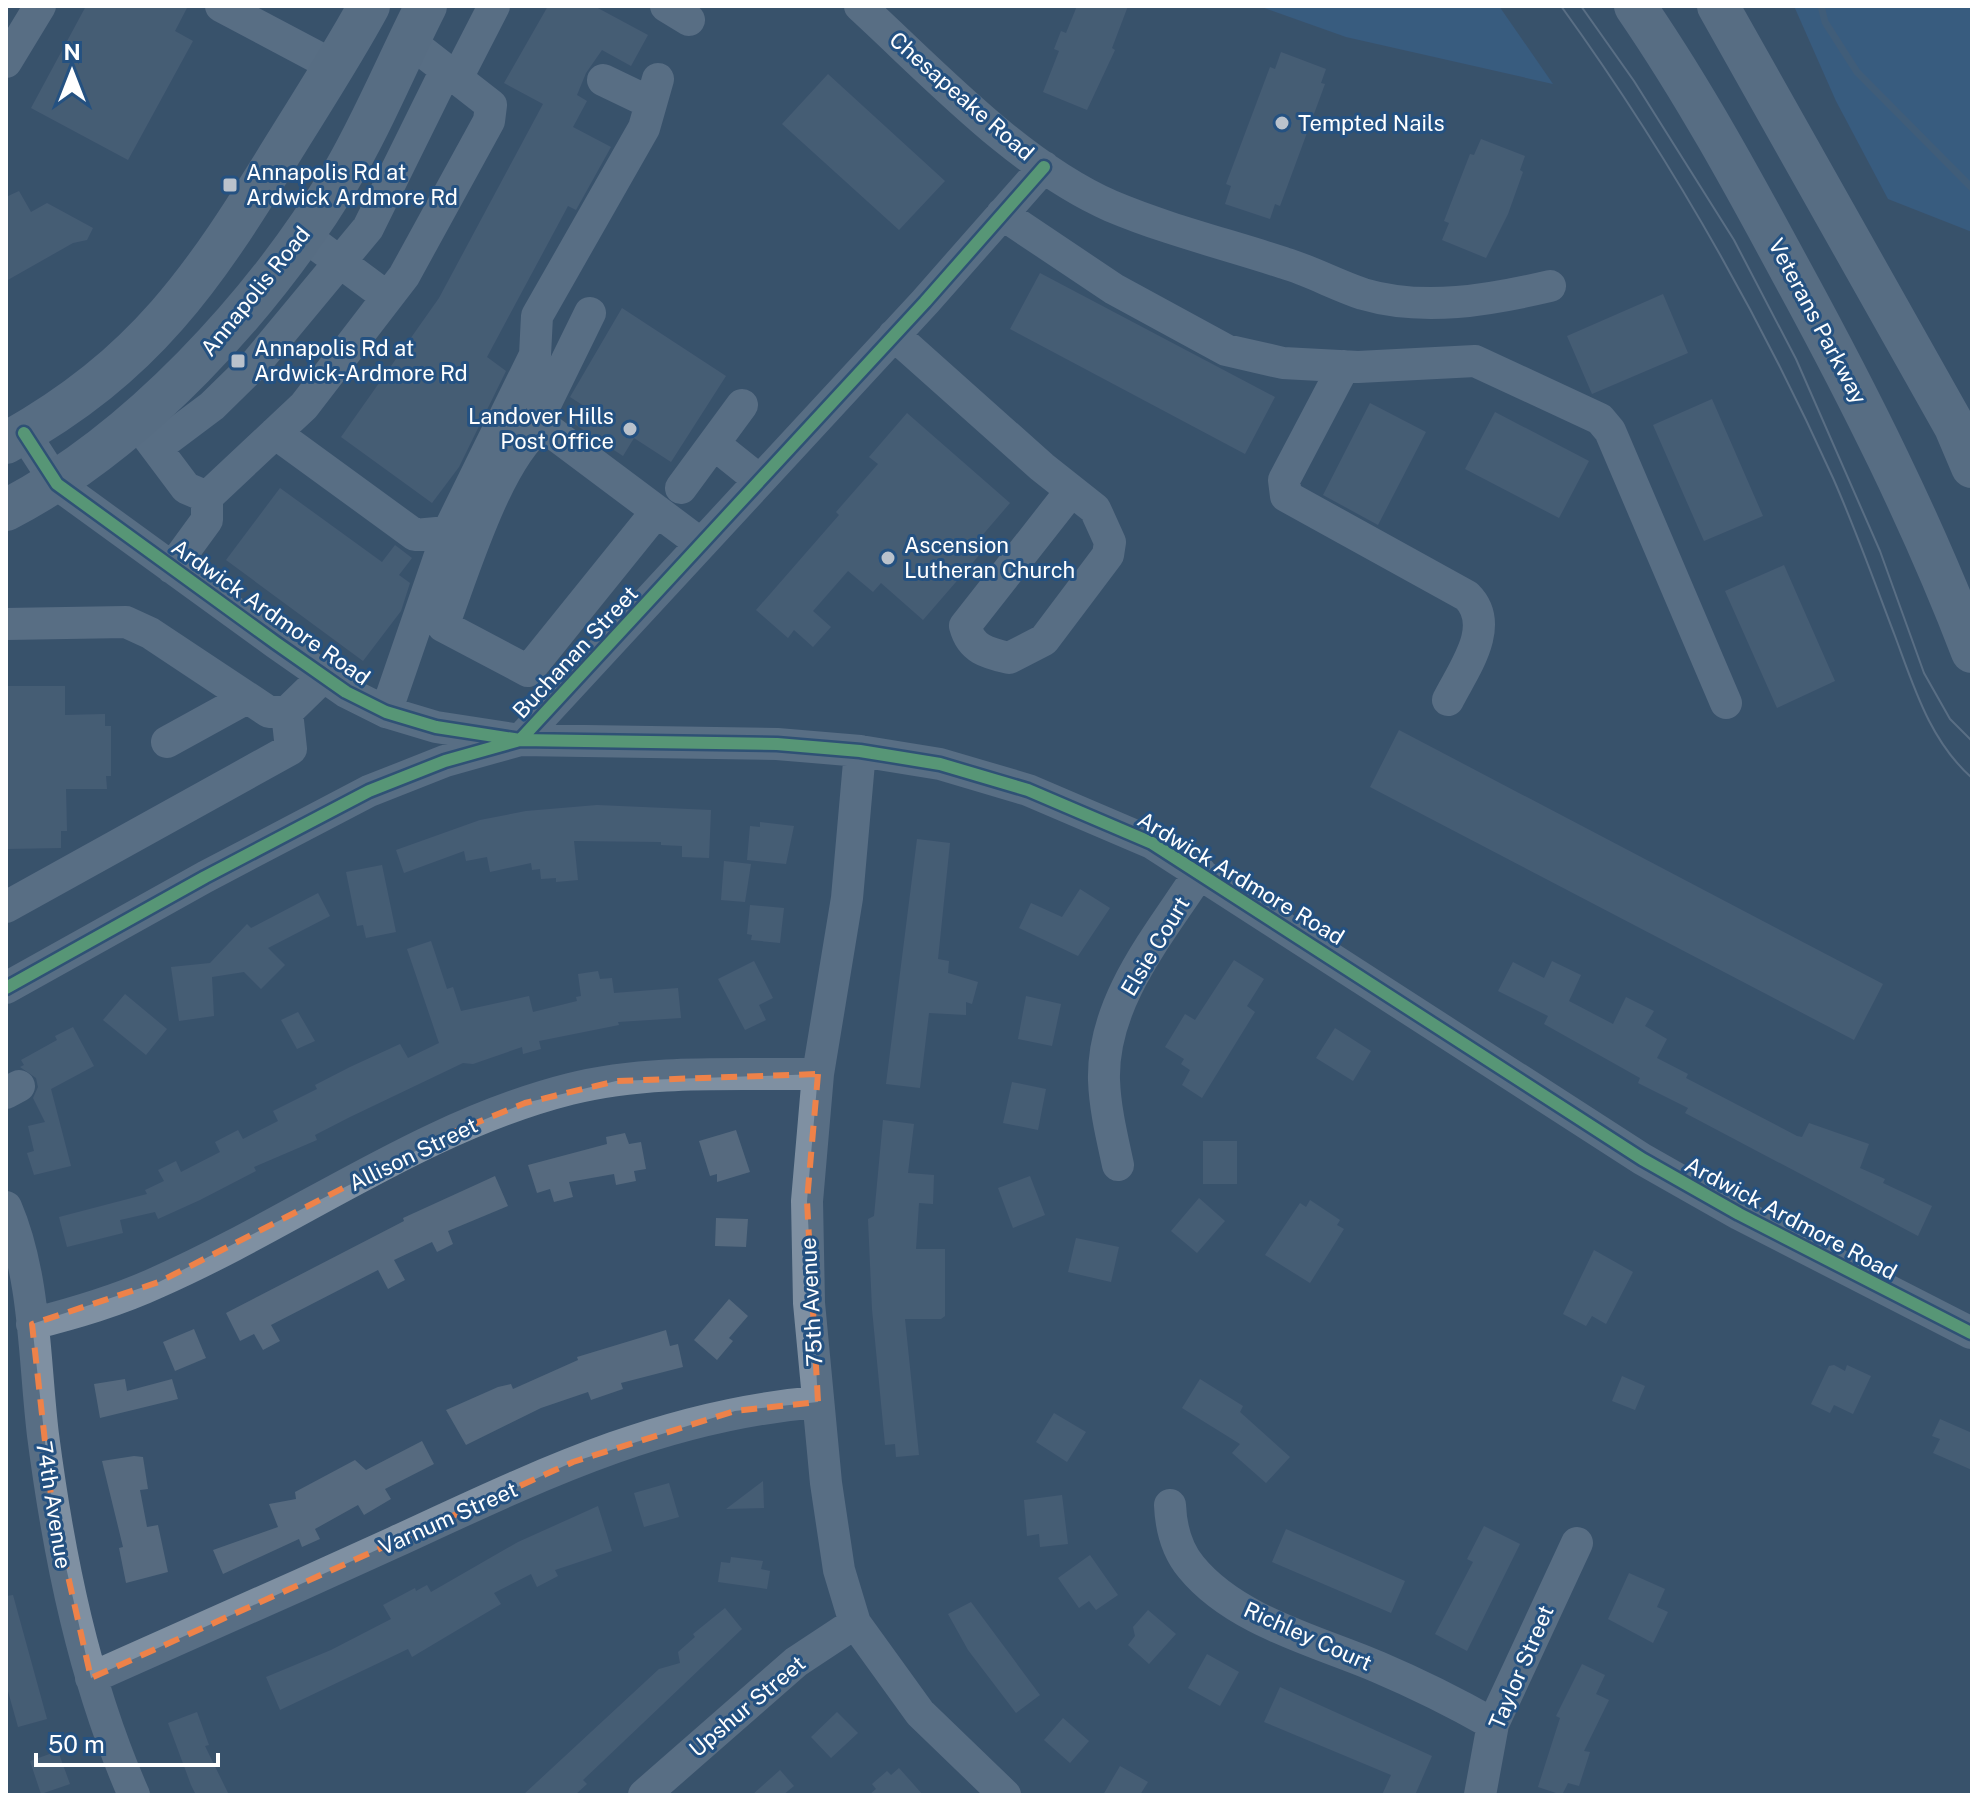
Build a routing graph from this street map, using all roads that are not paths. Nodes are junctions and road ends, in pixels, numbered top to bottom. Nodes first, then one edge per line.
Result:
1 (40, 6) edge
2 (221, 6) edge
3 (494, 6) edge
4 (860, 6) edge
5 (1635, 6) edge
6 (1718, 6) edge
7 (364, 7) edge
8 (417, 24) edge
9 (6, 62) edge
10 (334, 66) junction
11 (452, 74) junction
12 (603, 80) dead end
13 (1044, 167) junction
14 (1002, 214) junction
15 (302, 234) junction
16 (340, 262) junction
17 (1550, 286) dead end
18 (387, 297) junction
19 (590, 313) dead end
20 (894, 335) junction
21 (1344, 366) junction
22 (742, 405) dead end
23 (542, 425) junction
24 (145, 433) junction
25 (275, 433) junction
26 (15, 438) edge
27 (714, 444) junction
28 (1972, 467) edge
29 (759, 480) junction
30 (57, 484) junction
31 (681, 488) dead end
32 (1071, 491) junction
33 (207, 497) junction
34 (6, 510) edge
35 (657, 511) junction
36 (448, 532) junction
37 (701, 544) junction
38 (172, 568) junction
39 (6, 624) edge
40 (1972, 652) edge
41 (324, 676) junction
42 (247, 698) junction
43 (1448, 700) dead end
44 (1726, 703) dead end
45 (287, 712) junction
46 (386, 712) junction
47 (520, 740) junction
48 (167, 742) dead end
49 (860, 751) junction
50 (1200, 872) junction
51 (6, 907) edge
52 (6, 988) edge
53 (818, 1074) junction
54 (1118, 1165) dead end
55 (6, 1207) edge
56 (32, 1324) junction
57 (1971, 1333) edge
58 (818, 1402) junction
59 (1170, 1505) dead end
60 (1577, 1543) dead end
61 (855, 1623) junction
62 (91, 1678) junction
63 (1493, 1724) junction
64 (134, 1795) edge
65 (644, 1795) edge
66 (1005, 1795) edge
67 (1480, 1795) edge

1 - 9 street
2 - 10 street
3 - 11 street
4 - 13 street, Chesapeake Road
5 - 40 main road, Veterans Parkway
6 - 28 main road
7 - 10 main road
8 - 11 street
8 - 15 main road, Annapolis Road
10 - 26 main road
11 - 16 street
11 - 18 street
12 - 36 street
13 - 14 street, Buchanan Street
13 - 17 street, Chesapeake Road
14 - 20 street, Buchanan Street
14 - 21 street
15 - 16 street
15 - 24 main road, Annapolis Road
16 - 18 street
16 - 24 street
18 - 25 street
19 - 23 street
20 - 29 street, Buchanan Street
20 - 32 street
21 - 43 street
21 - 44 street
22 - 27 street
23 - 35 street
23 - 35 street
24 - 30 main road, Annapolis Road
24 - 33 street
25 - 33 street
25 - 36 street
26 - 30 street, Ardwick Ardmore Road
27 - 29 street
27 - 31 street
29 - 37 street, Buchanan Street
30 - 34 main road, Annapolis Road
30 - 38 street, Ardwick Ardmore Road
32 - 32 street
33 - 38 street
35 - 37 street
36 - 46 street
37 - 47 street, Buchanan Street
38 - 41 street, Ardwick Ardmore Road
39 - 42 street
41 - 45 street
41 - 46 street, Ardwick Ardmore Road
42 - 45 street
42 - 48 street
45 - 51 street
46 - 47 street, Ardwick Ardmore Road
47 - 49 street, Ardwick Ardmore Road
47 - 52 street, Buchanan Street
49 - 50 street, Ardwick Ardmore Road
49 - 53 street, 75th Avenue
50 - 54 street, Elsie Court
50 - 57 street, Ardwick Ardmore Road
53 - 56 street, Allison Street
53 - 58 street, 75th Avenue
55 - 56 street, 74th Avenue
56 - 62 street, 74th Avenue
58 - 61 street, 75th Avenue
58 - 62 street, Varnum Street
59 - 63 street, Richley Court
60 - 63 street, Taylor Street
61 - 65 street, Upshur Street
61 - 66 street, 75th Avenue
62 - 64 street, 74th Avenue
63 - 67 street, Taylor Street

